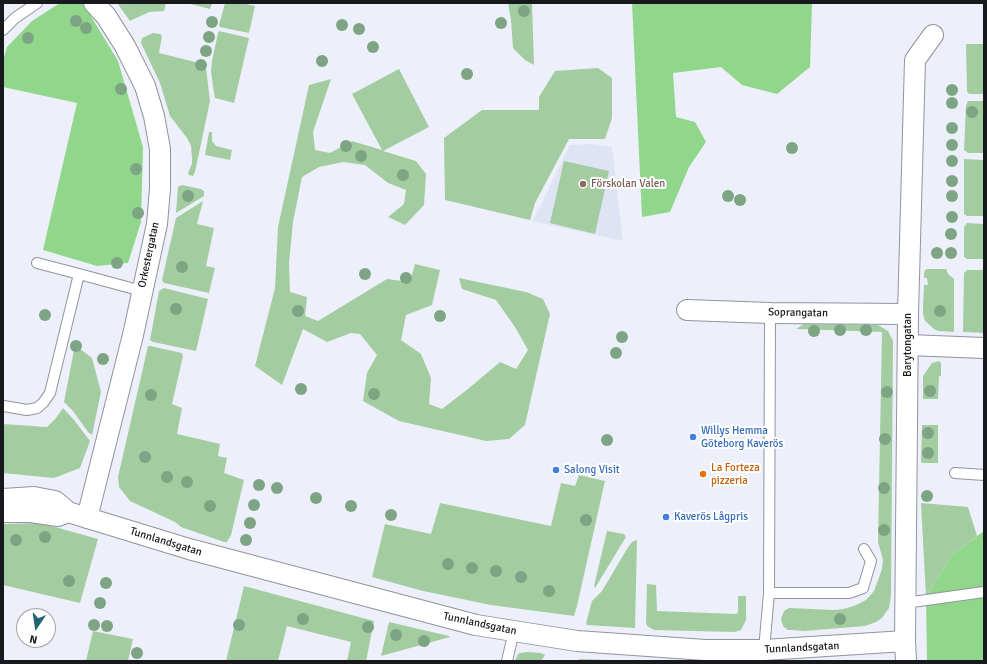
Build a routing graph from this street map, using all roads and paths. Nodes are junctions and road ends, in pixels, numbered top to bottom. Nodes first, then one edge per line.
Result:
1 (37, 3) edge
2 (94, 3) edge
3 (3, 30) edge
4 (933, 35) dead end
5 (37, 263) dead end
6 (79, 274) junction
7 (142, 291) junction
8 (687, 310) dead end
9 (770, 313) junction
10 (908, 314) junction
11 (909, 345) junction
12 (984, 348) edge
13 (4, 406) dead end
14 (955, 473) dead end
15 (984, 475) edge
16 (3, 499) edge
17 (3, 512) edge
18 (68, 512) junction
19 (87, 518) junction
20 (864, 549) dead end
21 (984, 592) edge
22 (769, 593) junction
23 (905, 603) junction
24 (514, 631) junction
25 (905, 641) junction
26 (764, 650) junction
27 (507, 661) edge
28 (906, 661) edge

1 - 3 lane
2 - 7 street, Orkestergatan
4 - 10 street, Barytongatan
5 - 6 lane
6 - 7 lane
6 - 13 lane
7 - 19 street, Orkestergatan
8 - 9 street, Soprangatan
9 - 10 street, Soprangatan
9 - 22 lane
10 - 11 street, Barytongatan
11 - 12 street
11 - 23 street, Barytongatan
14 - 15 lane
16 - 18 street, Tunnlandsgatan
17 - 18 street, Tunnlandsgatan
18 - 19 street, Tunnlandsgatan
19 - 24 street, Tunnlandsgatan
20 - 22 lane
21 - 23 lane
22 - 26 lane
23 - 25 street, Barytongatan
24 - 26 street, Tunnlandsgatan
24 - 27 lane
25 - 26 street, Tunnlandsgatan
25 - 28 street, Barytongatan

